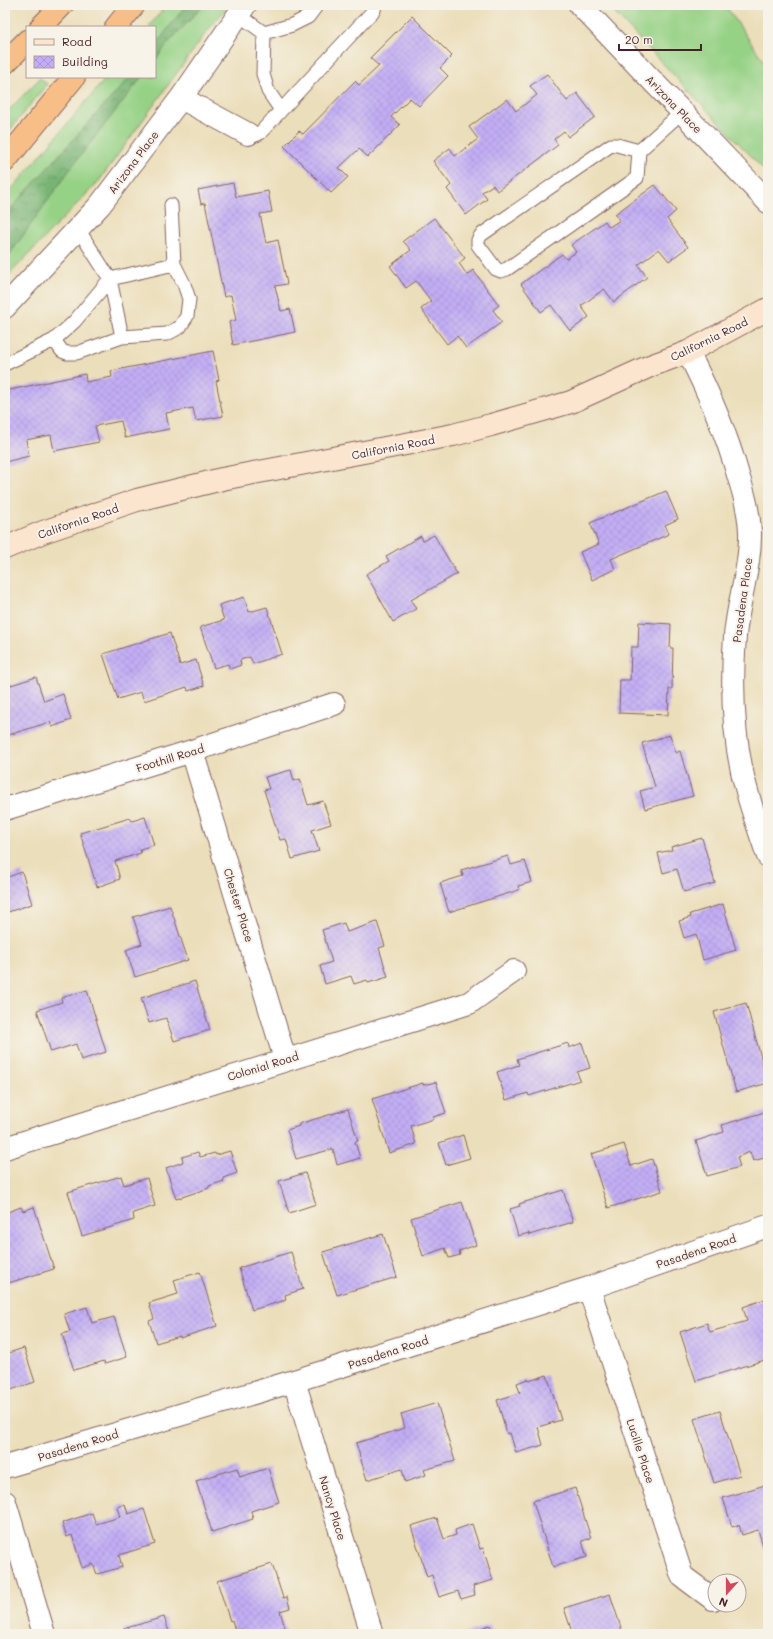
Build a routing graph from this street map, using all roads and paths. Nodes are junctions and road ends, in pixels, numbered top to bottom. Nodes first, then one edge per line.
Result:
1 (62, 5) edge
2 (134, 5) edge
3 (317, 5) edge
4 (376, 5) edge
5 (580, 5) edge
6 (242, 10) edge
7 (41, 26) edge
8 (117, 26) edge
9 (264, 33) junction
10 (26, 42) edge
11 (5, 63) edge
12 (73, 78) edge
13 (180, 98) junction
14 (281, 110) junction
15 (682, 112) junction
16 (248, 134) joint
17 (638, 151) junction
18 (5, 161) edge
19 (768, 202) edge
20 (171, 206) dead end
21 (78, 229) junction
22 (174, 264) junction
23 (110, 279) junction
24 (5, 307) edge
25 (768, 309) edge
26 (122, 337) junction
27 (54, 340) junction
28 (688, 352) junction
29 (5, 364) edge
30 (5, 548) edge
31 (334, 704) dead end
32 (192, 751) junction
33 (5, 809) edge
34 (768, 856) edge
35 (514, 971) dead end
36 (286, 1059) junction
37 (5, 1148) edge
38 (768, 1226) edge
39 (589, 1288) junction
40 (294, 1381) junction
41 (5, 1467) edge
42 (5, 1502) edge
43 (707, 1595) edge
44 (44, 1634) edge
45 (372, 1634) edge

1 - 7 highway
2 - 8 highway
3 - 9 lane
4 - 14 lane
5 - 15 street, Arizona Place
6 - 9 lane
6 - 13 street, Arizona Place
9 - 14 lane
10 - 11 highway
12 - 18 highway
13 - 16 street
13 - 21 street, Arizona Place
14 - 16 lane
15 - 17 lane
15 - 19 street, Arizona Place
17 - 17 lane
20 - 22 lane
21 - 23 lane
21 - 24 street, Arizona Place
22 - 23 lane
22 - 26 lane
23 - 26 lane
23 - 27 lane
25 - 28 main road, California Road
26 - 27 lane
27 - 29 lane
28 - 30 main road, California Road
28 - 34 street, Pasadena Place
31 - 32 street, Foothill Road
32 - 33 street, Foothill Road
32 - 36 street, Chester Place
35 - 36 street, Colonial Road
36 - 37 street, Colonial Road
38 - 39 street, Pasadena Road
39 - 40 street, Pasadena Road
39 - 43 street, Lucille Place
40 - 41 street, Pasadena Road
40 - 45 street, Nancy Place
42 - 44 street

